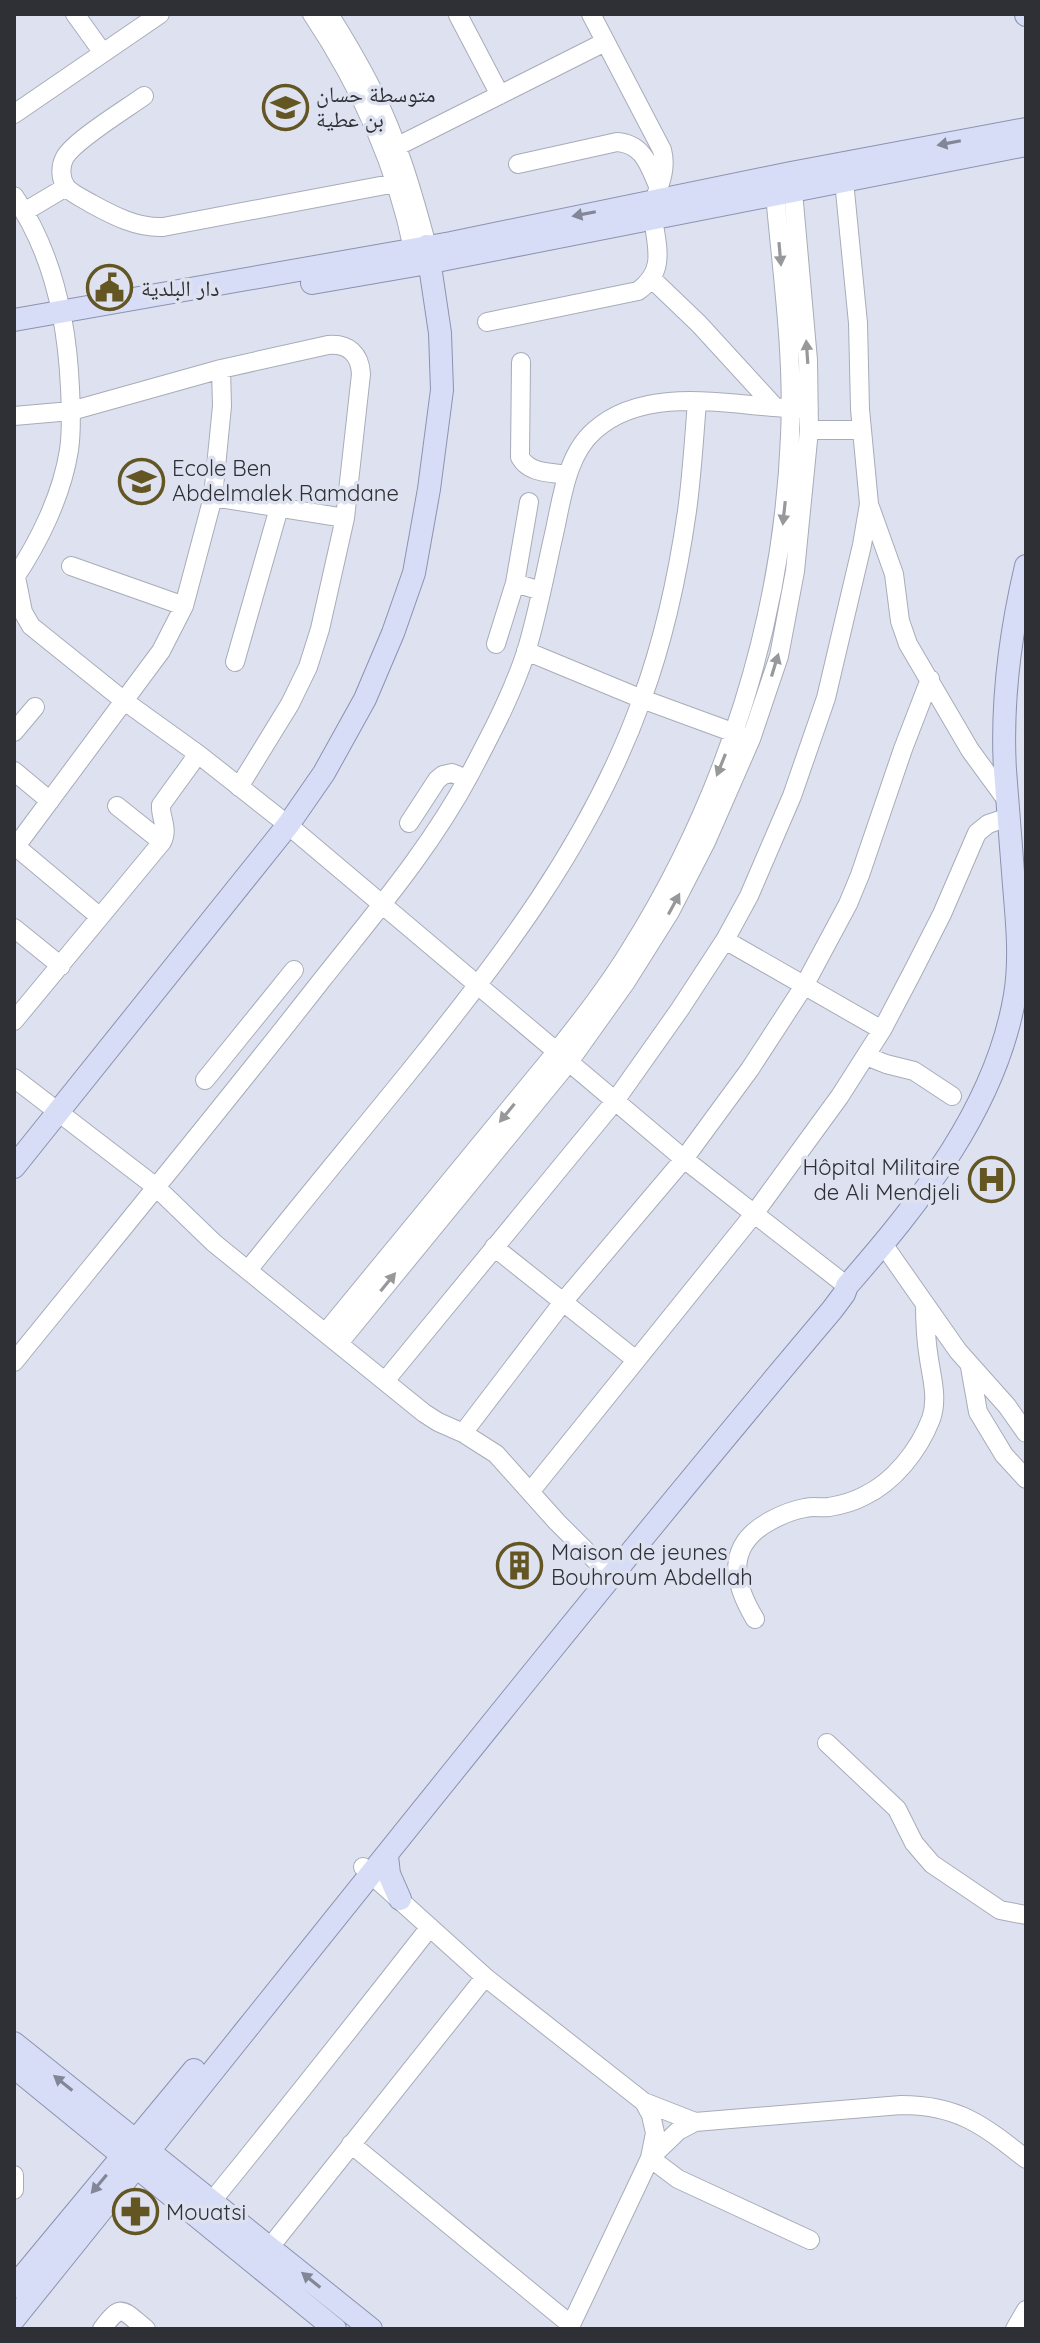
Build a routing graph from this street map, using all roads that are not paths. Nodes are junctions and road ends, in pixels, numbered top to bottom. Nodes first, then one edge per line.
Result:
1 (75, 14) edge
2 (160, 14) edge
3 (312, 14) edge
4 (329, 14) edge
5 (591, 14) edge
6 (458, 15) edge
7 (605, 42) junction
8 (103, 53) junction
9 (500, 95) junction
10 (144, 96) dead end
11 (14, 114) edge
12 (1026, 129) edge
13 (1026, 145) edge
14 (396, 147) junction
15 (518, 164) dead end
16 (844, 181) junction
17 (396, 183) junction
18 (783, 183) junction
19 (66, 187) junction
20 (655, 202) junction
21 (19, 204) edge
22 (422, 256) junction
23 (652, 279) junction
24 (63, 318) junction
25 (14, 320) edge
26 (487, 322) dead end
27 (14, 334) edge
28 (521, 362) dead end
29 (221, 369) junction
30 (697, 402) junction
31 (792, 408) junction
32 (71, 411) junction
33 (14, 416) edge
34 (809, 430) junction
35 (862, 430) junction
36 (567, 475) junction
37 (213, 497) junction
38 (529, 502) dead end
39 (869, 504) junction
40 (279, 508) junction
41 (345, 518) junction
42 (71, 566) dead end
43 (1026, 566) edge
44 (15, 578) edge
45 (515, 583) junction
46 (541, 591) junction
47 (184, 606) junction
48 (22, 624) edge
49 (496, 644) dead end
50 (526, 651) junction
51 (235, 662) dead end
52 (930, 679) junction
53 (642, 699) junction
54 (123, 700) junction
55 (35, 707) dead end
56 (14, 732) edge
57 (743, 736) junction
58 (198, 754) junction
59 (14, 771) edge
60 (467, 779) junction
61 (239, 787) junction
62 (50, 801) junction
63 (117, 806) dead end
64 (1009, 810) junction
65 (283, 822) junction
66 (409, 823) dead end
67 (162, 842) junction
68 (15, 847) edge
69 (383, 904) junction
70 (100, 917) junction
71 (14, 928) edge
72 (725, 940) junction
73 (61, 966) junction
74 (294, 970) dead end
75 (480, 985) junction
76 (804, 986) junction
77 (14, 1021) edge
78 (253, 1022) junction
79 (882, 1030) junction
80 (276, 1040) junction
81 (866, 1056) junction
82 (562, 1057) junction
83 (14, 1078) edge
84 (205, 1080) dead end
85 (952, 1096) dead end
86 (615, 1101) junction
87 (54, 1108) junction
88 (14, 1147) edge
89 (684, 1159) junction
90 (14, 1167) edge
91 (156, 1187) junction
92 (754, 1214) junction
93 (883, 1244) junction
94 (494, 1247) junction
95 (248, 1270) junction
96 (847, 1286) junction
97 (563, 1302) junction
98 (925, 1304) junction
99 (332, 1337) junction
100 (636, 1360) junction
101 (14, 1362) edge
102 (969, 1364) junction
103 (385, 1381) junction
104 (463, 1433) junction
105 (1026, 1433) edge
106 (1026, 1479) edge
107 (530, 1492) junction
108 (603, 1568) junction
109 (755, 1619) dead end
110 (827, 1743) dead end
111 (387, 1856) junction
112 (368, 1871) junction
113 (400, 1899) junction
114 (1026, 1915) edge
115 (430, 1927) junction
116 (485, 1977) junction
117 (14, 2043) edge
118 (14, 2067) edge
119 (644, 2102) junction
120 (695, 2122) junction
121 (351, 2144) junction
122 (136, 2154) junction
123 (650, 2158) junction
124 (1026, 2159) edge
125 (14, 2175) edge
126 (14, 2190) edge
127 (212, 2201) junction
128 (810, 2240) dead end
129 (270, 2247) junction
130 (14, 2287) edge
131 (1026, 2310) edge
132 (14, 2319) edge
133 (570, 2327) edge
134 (102, 2329) edge
135 (146, 2329) edge
136 (335, 2329) edge
137 (371, 2329) edge
138 (1015, 2329) edge

1 - 8 street
2 - 8 street
3 - 17 street
4 - 14 street
5 - 7 street
6 - 9 street
7 - 9 street
7 - 20 street
8 - 11 street
9 - 14 street
10 - 19 street
12 -> 18 main road
13 - 16 main road
14 - 22 street
15 - 20 street
16 - 18 main road
16 - 35 street
17 - 19 street
17 - 22 street
18 - 20 main road
18 - 31 street
19 - 21 street
20 - 22 main road
20 - 23 street
21 - 24 street
22 - 24 main road
22 - 65 main road
23 - 26 street
23 - 31 street
24 - 25 main road
24 - 27 main road
24 - 32 street
28 - 36 street
29 - 32 street
29 - 37 street
29 - 41 street
30 - 31 street
30 - 36 street
30 - 53 street
31 - 34 street
31 -> 57 street
32 - 33 street
32 - 44 street
34 - 35 street
57 -> 34 street
35 - 39 street
36 - 46 street
37 - 40 street
37 - 47 street
38 - 45 street
39 - 52 street
39 - 72 street
40 - 41 street
40 - 51 street
41 - 61 street
42 - 47 street
43 - 64 main road
44 - 48 street
45 - 46 street
45 - 49 street
46 - 50 street
47 - 54 street
48 - 54 street
50 - 53 street
50 - 60 street
52 - 64 street
52 - 76 street
53 - 57 street
53 - 75 street
54 - 58 street
54 - 62 street
55 - 56 street
57 - 82 street
58 - 61 street
58 - 67 street
59 - 62 street
60 - 66 street
60 - 69 street
61 - 65 street
62 - 68 street
63 - 67 street
64 - 79 street
64 - 93 main road
65 - 69 street
65 - 87 main road
67 - 70 street
68 - 70 street
69 - 75 street
69 - 80 street
70 - 73 street
71 - 73 street
72 - 76 street
72 - 86 street
73 - 77 street
74 - 78 street
75 - 82 street
75 - 95 street
76 - 79 street
76 - 89 street
78 - 80 street
78 - 84 street
79 - 81 street
80 - 91 street
81 - 85 street
81 - 92 street
82 - 86 street
82 - 99 street
83 - 87 street
86 - 89 street
86 - 94 street
87 - 88 main road
87 - 90 main road
87 - 91 street
89 - 92 street
89 - 97 street
91 - 95 street
91 - 101 street
92 - 96 street
92 - 100 street
93 - 96 main road
93 - 98 street
94 - 97 street
94 - 103 street
95 - 99 street
96 - 108 main road
96 - 111 main road
97 - 100 street
97 - 104 street
98 - 102 street
98 - 109 street
99 - 103 street
100 - 107 street
102 - 105 street
102 - 106 street
103 - 104 street
104 - 107 street
107 - 108 street
108 - 112 main road
110 - 114 street
111 - 112 main road
111 - 113 main road
112 - 113 street
112 - 122 main road
113 - 115 street
115 - 116 street
115 - 127 street
116 - 119 street
116 - 121 street
122 -> 117 main road
118 - 122 main road
119 - 120 street
119 - 123 street
120 - 123 street
120 - 124 street
121 - 129 street
121 - 133 street
122 - 127 main road
122 -> 130 main road
122 - 132 main road
122 - 136 main road
123 - 128 street
123 - 133 street
125 - 126 street
127 - 129 main road
137 -> 129 main road
131 - 138 street
134 - 135 street

